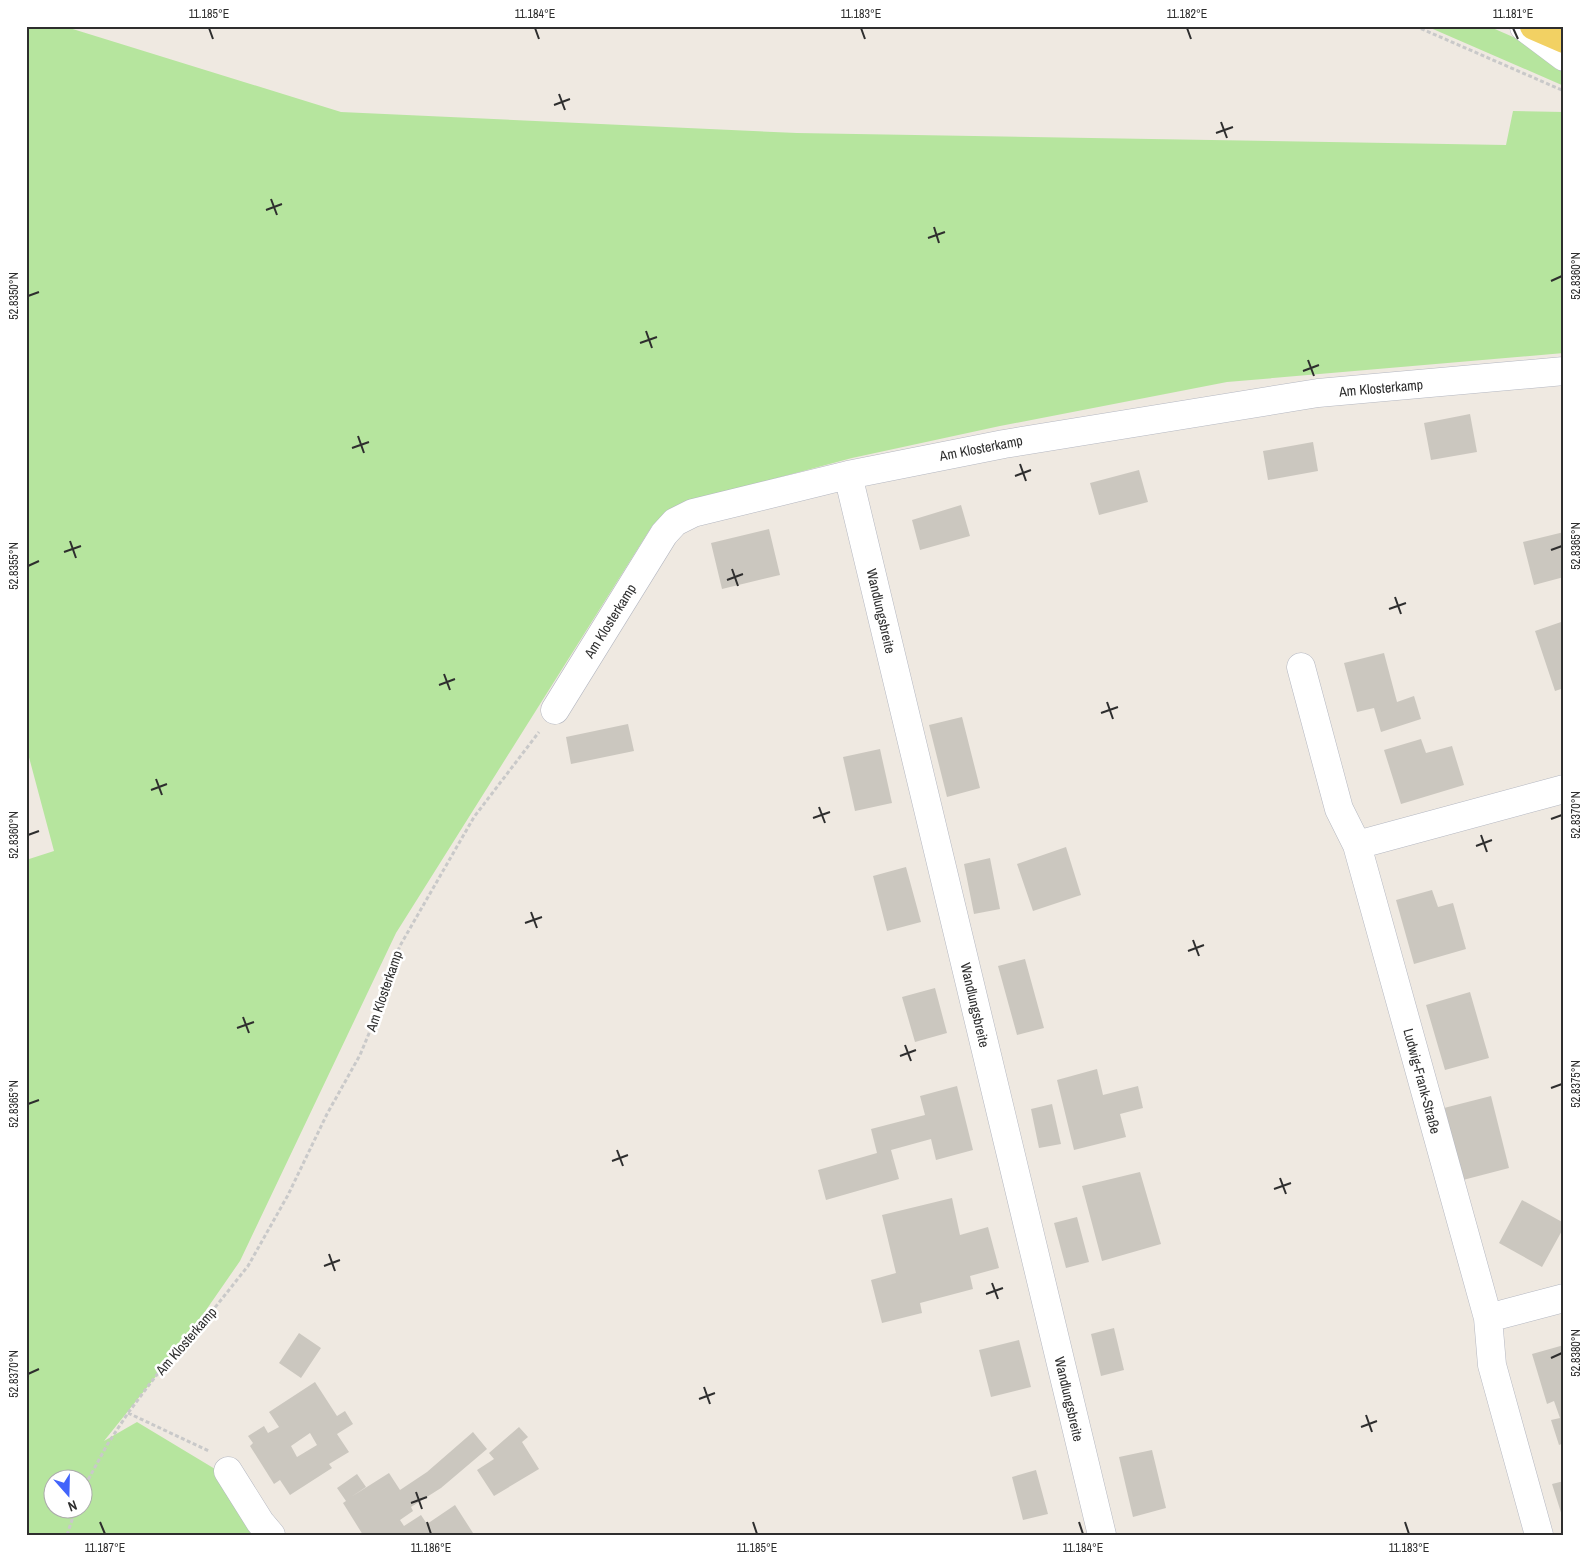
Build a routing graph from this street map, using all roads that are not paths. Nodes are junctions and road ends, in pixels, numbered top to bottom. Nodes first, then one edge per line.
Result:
1 (1522, 26) edge
2 (1534, 26) edge
3 (1564, 40) edge
4 (1564, 57) edge
5 (1564, 371) edge
6 (848, 475) junction
7 (1301, 667) dead end
8 (555, 710) road end
9 (1564, 790) edge
10 (1357, 844) junction
11 (1564, 1298) edge
12 (1488, 1318) junction
13 (228, 1471) road end
14 (271, 1535) edge
15 (1102, 1535) edge
16 (1539, 1535) edge

1 - 4 street
2 - 3 main road
5 - 6 street, Am Klosterkamp
6 - 8 street, Am Klosterkamp
6 - 15 street, Wandlungsbreite
7 - 10 street, Ludwig-Frank-Straße
9 - 10 street
10 - 12 street, Ludwig-Frank-Straße
11 - 12 street
12 - 16 street, Ludwig-Frank-Straße
13 - 14 street

